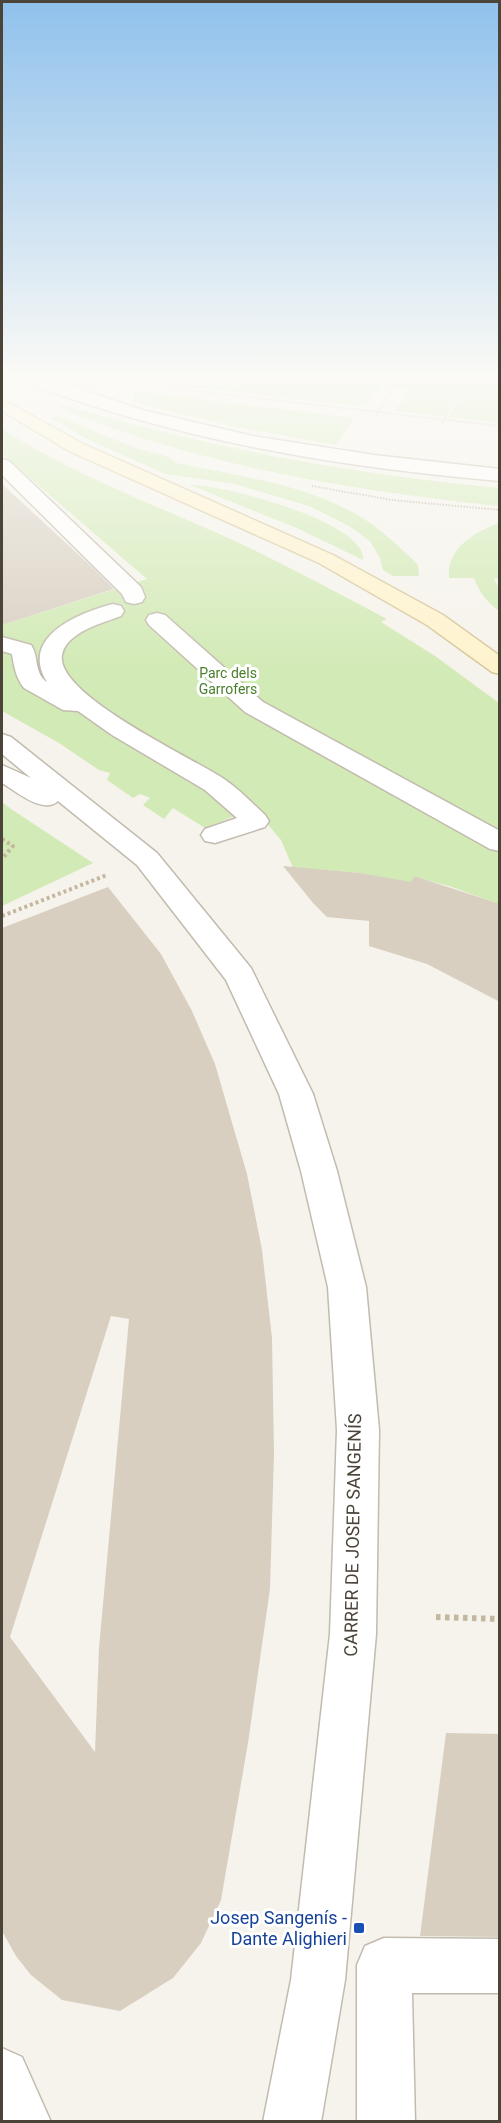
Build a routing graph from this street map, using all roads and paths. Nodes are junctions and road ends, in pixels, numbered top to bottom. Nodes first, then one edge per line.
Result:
1 (10, 473) edge
2 (133, 473) edge
3 (483, 473) edge
4 (500, 475) edge
5 (134, 597) junction
6 (113, 611) junction
7 (157, 620) junction
8 (2, 644) edge
9 (500, 667) edge
10 (84, 705) junction
11 (2, 742) edge
12 (2, 773) edge
13 (215, 835) dead end
14 (2, 839) edge
15 (500, 843) edge
16 (2, 859) edge
17 (121, 861) junction
18 (2, 916) edge
19 (436, 1617) dead end
20 (500, 1619) edge
21 (500, 1966) edge
22 (2, 2077) edge
23 (22, 2121) edge
24 (292, 2121) edge
25 (386, 2121) edge

1 - 5 street
2 - 9 street
3 - 4 street
5 - 6 street
5 - 7 street
6 - 7 street
6 - 10 street
7 - 15 street
8 - 10 street
10 - 13 street
11 - 17 street, CARRER DE JOSEP SANGENÍS
12 - 17 street
14 - 16 path
17 - 18 path
17 - 24 street, CARRER DE JOSEP SANGENÍS
19 - 20 path
21 - 25 street
22 - 23 street

